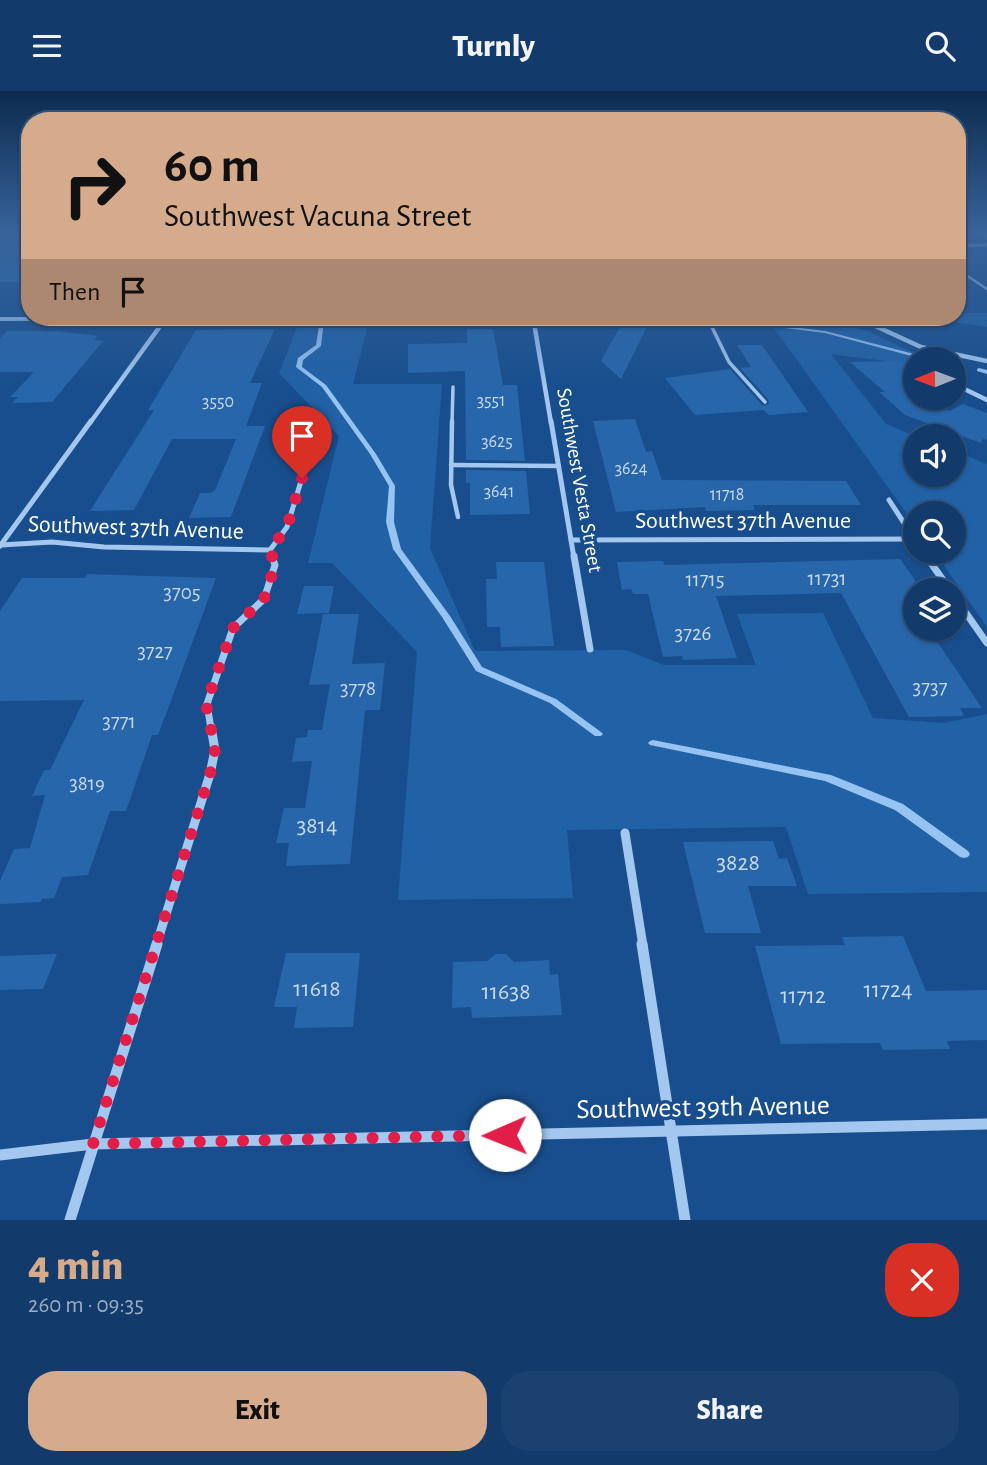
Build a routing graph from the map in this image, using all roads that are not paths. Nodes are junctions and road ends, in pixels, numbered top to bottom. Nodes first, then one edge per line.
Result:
1 (0, 319) edge
2 (21, 319) edge
3 (160, 326) edge
4 (535, 326) edge
5 (712, 326) edge
6 (874, 326) edge
7 (921, 347) edge
8 (966, 359) edge
9 (987, 361) edge
10 (453, 387) dead end
11 (966, 390) edge
12 (987, 400) edge
13 (765, 402) dead end
14 (317, 429) dead end
15 (451, 465) junction
16 (559, 466) junction
17 (889, 501) dead end
18 (458, 517) dead end
19 (903, 522) edge
20 (571, 540) junction
21 (903, 540) edge
22 (0, 545) edge
23 (270, 550) junction
24 (966, 613) edge
25 (987, 643) edge
26 (590, 649) dead end
27 (625, 832) dead end
28 (987, 1124) edge
29 (670, 1131) junction
30 (93, 1144) junction
31 (0, 1155) edge
32 (70, 1220) edge
33 (685, 1220) edge

1 - 2 street
3 - 22 street
4 - 16 street, Southwest Vesta Street
5 - 13 lane
6 - 7 street
8 - 9 street
10 - 15 lane
11 - 12 street
14 - 23 street
15 - 16 lane
15 - 18 lane
16 - 20 street, Southwest Vesta Street
17 - 19 street
20 - 21 street, Southwest 37th Avenue
20 - 26 street, Southwest Vesta Street
22 - 23 street, Southwest 37th Avenue
23 - 30 street
24 - 25 street
27 - 29 street
28 - 29 street, Southwest 39th Avenue
29 - 30 street, Southwest 39th Avenue
29 - 33 street
30 - 31 street, Southwest 39th Avenue
30 - 32 street

